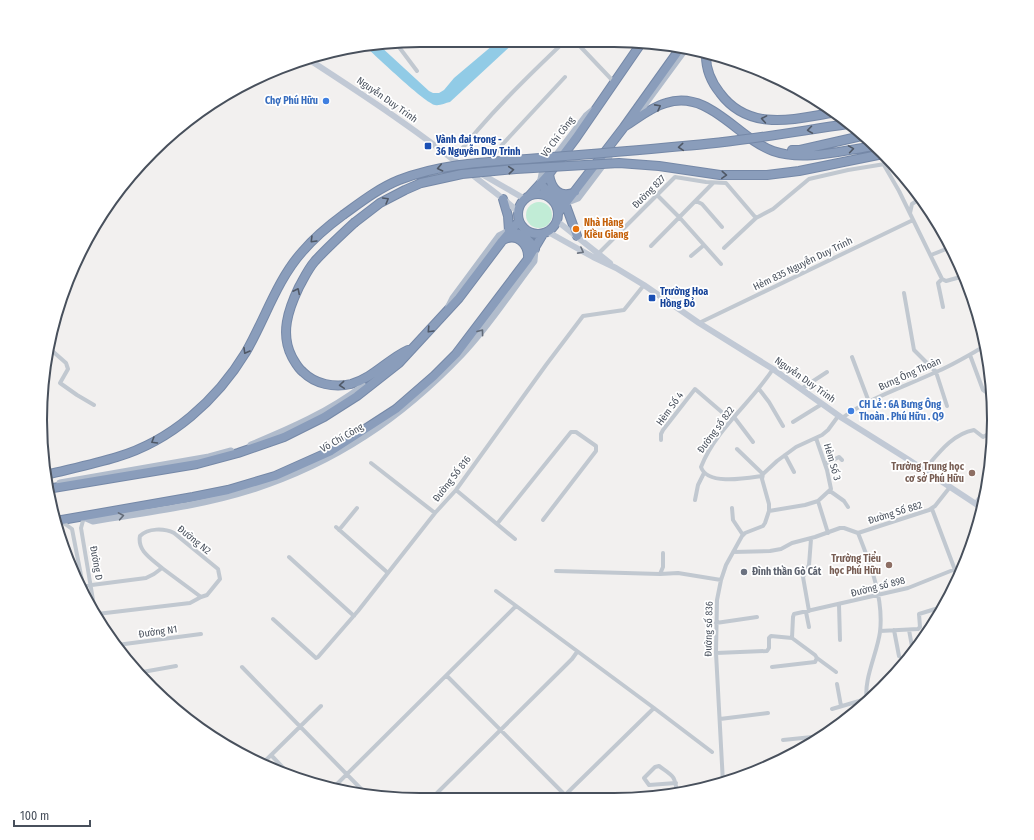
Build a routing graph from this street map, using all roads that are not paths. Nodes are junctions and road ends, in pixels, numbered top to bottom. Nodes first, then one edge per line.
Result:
1 (559, 47) edge
2 (581, 47) edge
3 (400, 48) edge
4 (638, 48) edge
5 (677, 52) edge
6 (682, 53) edge
7 (706, 59) edge
8 (314, 63) edge
9 (417, 71) dead end
10 (565, 77) dead end
11 (614, 82) junction
12 (598, 107) junction
13 (826, 114) edge
14 (842, 125) edge
15 (624, 127) junction
16 (857, 138) edge
17 (612, 143) junction
18 (758, 145) junction
19 (868, 147) edge
20 (877, 155) edge
21 (454, 159) junction
22 (884, 165) joint
23 (480, 174) junction
24 (549, 174) junction
25 (713, 183) junction
26 (540, 184) junction
27 (575, 192) junction
28 (657, 195) junction
29 (527, 197) junction
30 (503, 199) junction
31 (696, 201) junction
32 (916, 201) edge
33 (566, 203) junction
34 (910, 214) junction
35 (518, 217) junction
36 (558, 217) junction
37 (680, 218) junction
38 (756, 218) junction
39 (913, 220) junction
40 (722, 227) dead end
41 (509, 231) junction
42 (545, 233) junction
43 (577, 236) junction
44 (502, 241) junction
45 (704, 245) junction
46 (651, 246) dead end
47 (724, 248) dead end
48 (535, 249) junction
49 (945, 249) edge
50 (599, 253) junction
51 (931, 255) junction
52 (691, 256) dead end
53 (528, 259) junction
54 (721, 264) dead end
55 (616, 268) junction
56 (959, 277) edge
57 (942, 279) junction
58 (644, 285) junction
59 (904, 293) dead end
60 (943, 307) dead end
61 (447, 311) junction
62 (699, 323) junction
63 (412, 348) junction
64 (980, 349) edge
65 (53, 352) edge
66 (970, 355) junction
67 (852, 357) dead end
68 (444, 369) junction
69 (773, 369) junction
70 (827, 372) dead end
71 (936, 372) junction
72 (759, 389) junction
73 (800, 390) junction
74 (986, 392) edge
75 (868, 402) junction
76 (822, 404) junction
77 (94, 405) dead end
78 (947, 406) dead end
79 (840, 417) junction
80 (732, 419) junction
81 (793, 422) dead end
82 (784, 426) dead end
83 (986, 435) edge
84 (816, 438) junction
85 (661, 440) dead end
86 (753, 442) dead end
87 (737, 449) dead end
88 (785, 455) junction
89 (842, 460) dead end
90 (371, 463) dead end
91 (825, 464) junction
92 (924, 470) junction
93 (794, 472) dead end
94 (704, 473) junction
95 (51, 474) edge
96 (762, 475) junction
97 (53, 484) edge
98 (950, 487) junction
99 (53, 489) edge
100 (456, 490) junction
101 (830, 492) junction
102 (695, 500) dead end
103 (818, 501) junction
104 (976, 504) edge
105 (848, 506) dead end
106 (357, 508) dead end
107 (732, 508) dead end
108 (932, 509) junction
109 (769, 511) junction
110 (434, 514) junction
111 (84, 517) junction
112 (543, 520) dead end
113 (61, 521) edge
114 (62, 523) edge
115 (497, 524) junction
116 (828, 533) junction
117 (858, 533) junction
118 (743, 535) junction
119 (515, 539) dead end
120 (811, 539) junction
121 (733, 552) junction
122 (664, 553) dead end
123 (290, 556) dead end
124 (162, 568) junction
125 (954, 570) joint
126 (556, 571) dead end
127 (388, 573) junction
128 (660, 574) junction
129 (83, 580) edge
130 (721, 580) junction
131 (92, 585) junction
132 (85, 586) edge
133 (496, 591) dead end
134 (877, 596) junction
135 (201, 597) junction
136 (94, 601) edge
137 (839, 605) junction
138 (516, 606) junction
139 (935, 609) edge
140 (101, 612) edge
141 (808, 612) junction
142 (354, 616) junction
143 (757, 617) dead end
144 (273, 619) dead end
145 (716, 623) junction
146 (809, 627) dead end
147 (894, 630) junction
148 (909, 630) junction
149 (880, 631) junction
150 (202, 634) dead end
151 (792, 638) junction
152 (840, 640) dead end
153 (122, 644) edge
154 (912, 645) edge
155 (577, 652) junction
156 (716, 653) junction
157 (899, 656) dead end
158 (817, 658) junction
159 (176, 666) dead end
160 (242, 667) dead end
161 (772, 667) dead end
162 (145, 672) edge
163 (836, 672) dead end
164 (447, 676) junction
165 (836, 684) dead end
166 (867, 694) edge
167 (857, 702) edge
168 (321, 706) dead end
169 (842, 706) junction
170 (654, 708) junction
171 (832, 709) dead end
172 (768, 713) dead end
173 (720, 719) junction
174 (300, 727) junction
175 (500, 730) junction
176 (809, 737) edge
177 (783, 740) dead end
178 (712, 752) dead end
179 (271, 755) junction
180 (266, 760) edge
181 (282, 767) edge
182 (347, 774) junction
183 (723, 776) edge
184 (676, 783) junction
185 (337, 784) edge
186 (361, 788) edge
187 (676, 788) edge
188 (437, 793) edge
189 (563, 793) edge
190 (567, 793) edge

1 - 21 street
2 - 11 street
3 - 9 street
4 - 11 highway, Võ Chí Công
5 - 15 highway
6 - 15 main road
13 -> 7 highway
8 - 21 main road, Nguyễn Duy Trinh
10 - 23 street
11 - 12 highway, Võ Chí Công
12 - 24 highway, Võ Chí Công
12 - 26 main road, Võ Chí Công
14 -> 95 highway, bridge
15 - 17 highway
15 -> 18 highway
16 - 18 highway
17 - 27 highway
17 - 33 main road
18 -> 19 highway
63 -> 20 highway, bridge
21 - 23 main road, Nguyễn Duy Trinh
21 - 30 main road, Nguyễn Duy Trinh
22 - 34 street
22 - 38 street
23 - 29 main road, Nguyễn Duy Trinh
24 - 26 highway, Võ Chí Công
24 - 27 highway
25 - 28 street, Đường 827
25 - 31 street
25 - 38 street, Đường 827
26 - 29 highway, Võ Chí Công
26 - 33 highway
27 - 33 highway
28 - 37 street
28 - 50 street, Đường 827
29 - 35 highway
29 - 36 highway
30 - 35 main road, Nguyễn Duy Trinh
30 - 41 highway
31 - 37 street
31 - 40 street
32 - 34 street
33 - 36 highway
33 - 43 highway
34 - 39 street
35 - 41 highway
35 - 42 highway
36 - 42 highway
36 - 43 main road, Nguyễn Duy Trinh
37 - 45 street
37 - 46 street
38 - 47 street
39 - 51 street
39 - 62 street, Hẻm 835 Nguyễn Duy Trinh
41 - 44 highway
41 - 48 highway
41 - 61 main road
42 - 48 highway, Võ Chí Công
42 -> 55 main road, Nguyễn Duy Trinh
43 - 50 main road, Nguyễn Duy Trinh
44 - 53 highway
44 - 61 highway
45 - 52 street
45 - 54 street
48 - 53 highway, Võ Chí Công
68 -> 48 main road, Võ Chí Công
49 - 51 street
50 - 55 main road, Nguyễn Duy Trinh
51 - 57 street
53 - 68 highway, Võ Chí Công
55 - 58 main road, Nguyễn Duy Trinh
56 - 57 street
57 - 60 street
58 - 62 main road, Nguyễn Duy Trinh
58 - 100 street, Đường Số 816
59 - 71 street
61 -> 63 highway
62 - 69 main road, Nguyễn Duy Trinh
63 - 97 main road
63 - 99 highway
64 - 66 street, Bưng Ông Thoàn
65 - 77 street
66 - 71 street, Bưng Ông Thoàn
66 - 74 street
67 - 75 street
111 -> 68 highway, Võ Chí Công
69 - 72 street, Đường số 822
69 - 73 main road, Nguyễn Duy Trinh
70 - 73 street
71 - 75 street, Bưng Ông Thoàn
71 - 78 street
72 - 80 street, Đường số 822
72 - 82 street
73 - 76 main road, Nguyễn Duy Trinh
75 - 79 street, Bưng Ông Thoàn
76 - 79 main road, Nguyễn Duy Trinh
76 - 81 street
79 - 84 street
79 - 92 main road, Nguyễn Duy Trinh
80 - 85 street, Hèm Số 4
80 - 86 street
80 - 94 street, Đường số 822
83 - 92 street
84 - 88 street
84 - 91 street, Hèm Số 3
87 - 96 street
88 - 93 street
88 - 96 street
89 - 91 street
90 - 110 street
91 - 101 street, Hèm Số 3
92 - 98 main road, Nguyễn Duy Trinh
94 - 96 street
94 - 102 street, Đường số 822
96 - 109 street
98 - 104 main road, Nguyễn Duy Trinh
98 - 108 street, Đường Số 882
100 - 110 street, Đường Số 816
100 - 115 street
101 - 103 street, Hèm Số 3
101 - 105 street
103 - 109 street
103 - 116 street
106 - 127 street
107 - 118 street
108 - 117 street, Đường Số 882
108 - 125 street
109 - 118 street
110 - 127 street, Đường Số 816
111 - 113 highway, Võ Chí Công
111 - 131 street, Đường D
112 - 115 street
114 - 129 street, Đường D
115 - 119 street
116 - 117 street
116 - 120 street
117 - 134 street
118 - 121 street, Đường số 836
120 - 121 street
120 - 141 street
121 - 130 street, Đường số 836
122 - 128 street
123 - 142 street
124 - 131 street
124 - 135 street
124 - 135 street, Đường N2
125 - 134 street, Đường số 898
126 - 128 street
127 - 142 street, Đường Số 816
128 - 130 street
130 - 145 street, Đường số 836
131 - 132 street
131 - 136 street, Đường D
133 - 138 street
134 - 137 street, Đường số 898
134 - 149 street
135 - 140 street, Đường N2
137 - 141 street, Đường số 898
137 - 152 street
138 - 155 street
138 - 164 street
139 - 148 street
141 - 146 street
141 - 151 street, Đường số 898
142 - 144 street, Đường Số 816
143 - 145 street
145 - 156 street, Đường số 836
147 - 148 street
147 - 149 street
147 - 157 street
148 - 154 street
149 - 166 street
150 - 153 street, Đường N1
151 - 156 street
151 - 158 street
155 - 170 street
155 - 175 street
156 - 173 street, Đường số 836
158 - 161 street
158 - 163 street
159 - 162 street
160 - 174 street
164 - 175 street
164 - 182 street
165 - 169 street
167 - 169 street
168 - 174 street
169 - 171 street
170 - 178 street
170 - 190 street
172 - 173 street
173 - 183 street, Đường số 836
174 - 179 street
174 - 182 street
175 - 188 street
175 - 189 street
176 - 177 street
179 - 180 street
179 - 181 street
182 - 185 street
182 - 186 street
184 - 184 street
184 - 187 street

